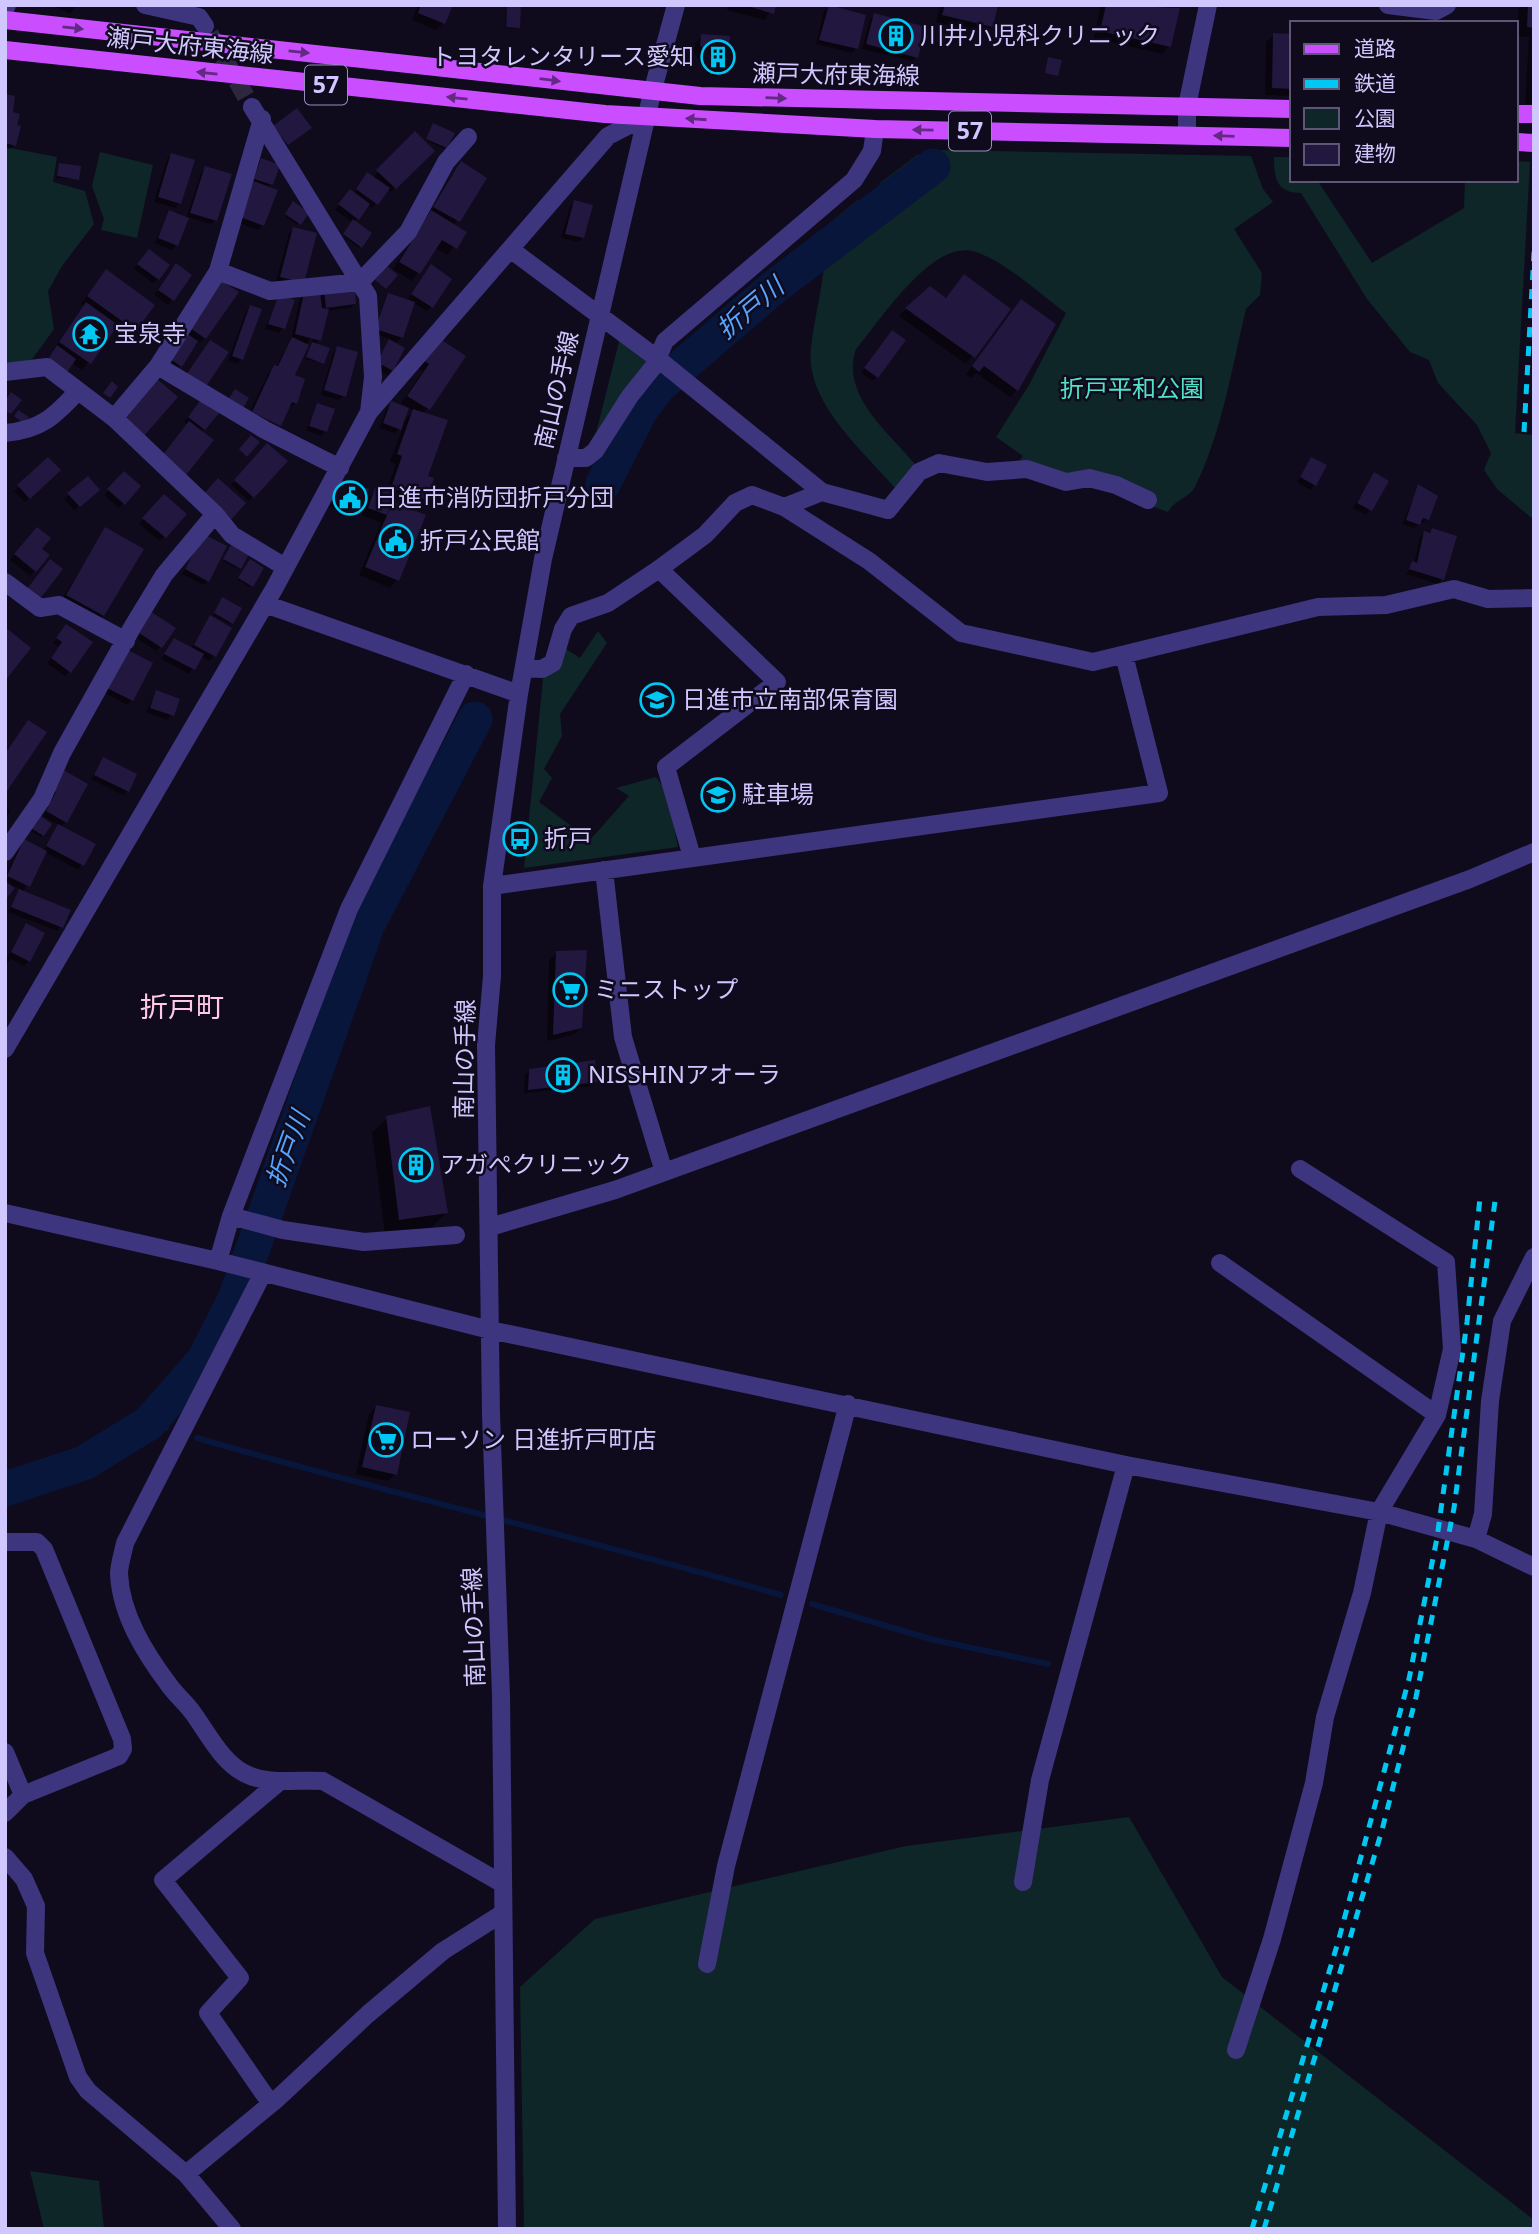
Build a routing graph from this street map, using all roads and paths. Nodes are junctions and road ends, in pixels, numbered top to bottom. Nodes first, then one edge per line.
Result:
1 (145, 5) edge
2 (676, 5) edge
3 (1208, 5) edge
4 (1388, 5) edge
5 (1447, 5) edge
6 (5, 20) edge
7 (205, 26) tunnel mouth
8 (5, 50) edge
9 (653, 89) junction
10 (1187, 106) junction
11 (1290, 109) edge
12 (647, 116) junction
13 (875, 129) junction
14 (1187, 135) junction
15 (468, 137) dead end
16 (1290, 138) edge
17 (510, 249) junction
18 (218, 271) junction
19 (360, 282) junction
20 (600, 315) junction
21 (660, 361) junction
22 (158, 366) junction
23 (5, 372) edge
24 (78, 391) junction
25 (369, 412) junction
26 (114, 418) junction
27 (5, 433) edge
28 (566, 458) junction
29 (340, 467) junction
30 (822, 492) junction
31 (1148, 499) dead end
32 (784, 507) junction
33 (215, 514) junction
34 (285, 567) junction
35 (659, 569) junction
36 (5, 582) edge
37 (1534, 598) edge
38 (265, 604) junction
39 (126, 641) junction
40 (1124, 655) junction
41 (525, 667) junction
42 (466, 674) junction
43 (519, 694) junction
44 (5, 852) edge
45 (1534, 852) edge
46 (692, 857) junction
47 (604, 870) junction
48 (492, 886) junction
49 (5, 1049) edge
50 (1300, 1169) dead end
51 (664, 1172) junction
52 (5, 1213) edge
53 (231, 1216) junction
54 (490, 1227) junction
55 (456, 1235) dead end
56 (1534, 1257) edge
57 (219, 1261) junction
58 (1220, 1263) dead end
59 (262, 1273) junction
60 (490, 1330) junction
61 (848, 1404) junction
62 (1437, 1415) junction
63 (1126, 1465) junction
64 (1379, 1512) junction
65 (1476, 1539) junction
66 (5, 1542) edge
67 (1534, 1567) edge
68 (5, 1752) edge
69 (279, 1782) junction
70 (23, 1795) junction
71 (5, 1813) edge
72 (5, 1857) edge
73 (1023, 1882) dead end
74 (503, 1884) junction
75 (503, 1913) junction
76 (707, 1964) dead end
77 (1236, 2050) dead end
78 (271, 2104) junction
79 (186, 2174) junction
80 (232, 2229) edge
81 (506, 2229) edge

1 - 7 street
2 - 9 street, 南山の手線
3 - 10 street
4 - 5 street
6 -> 9 main road, 瀬戸大府東海線 / 57
12 -> 8 main road, 瀬戸大府東海線 / 57
9 -> 10 main road, 瀬戸大府東海線 / 57
9 - 12 street, 南山の手線
10 - 11 main road, 瀬戸大府東海線 / 57
10 - 14 street
13 -> 12 main road, 瀬戸大府東海線 / 57
12 - 17 street
12 - 20 street, 南山の手線
14 -> 13 main road, 瀬戸大府東海線 / 57
13 - 21 street
16 -> 14 main road, 瀬戸大府東海線 / 57
15 - 19 street
17 - 20 street
17 - 25 street
18 - 19 street
18 - 19 street
18 - 22 street
19 - 25 street
20 - 21 street
20 - 28 street, 南山の手線
21 - 28 street
21 - 30 street
22 - 26 street
22 - 29 street
23 - 24 street
24 - 26 street
24 - 27 street
25 - 29 street
26 - 33 street
28 - 41 street, 南山の手線
29 - 34 street
30 - 31 street
30 - 32 street
32 - 35 street
32 - 40 street
33 - 34 street
33 - 39 street
34 - 38 street
35 - 41 street
35 - 46 street
36 - 39 street
37 - 40 street
38 - 42 street
38 - 49 street
39 - 44 street
40 - 46 street
41 - 43 street, 南山の手線
42 - 43 street
42 - 53 street
43 - 48 street, 南山の手線
45 - 51 street
46 - 47 street
47 - 48 street
47 - 51 street
48 - 54 street, 南山の手線
50 - 62 street
51 - 54 street
52 - 57 street
53 - 55 street
53 - 57 street
54 - 60 street, 南山の手線
56 - 65 street
57 - 59 street
58 - 62 street
59 - 60 street
59 - 69 street
60 - 61 street
60 - 74 street, 南山の手線
61 - 63 street
61 - 76 street
62 - 64 street
63 - 64 street
63 - 73 street
64 - 65 street
64 - 77 street
65 - 67 street
66 - 70 street
68 - 70 street
69 - 74 street
69 - 78 street
70 - 71 street
72 - 79 street
74 - 75 street, 南山の手線
75 - 78 street
75 - 81 street, 南山の手線
78 - 79 street
79 - 80 street

